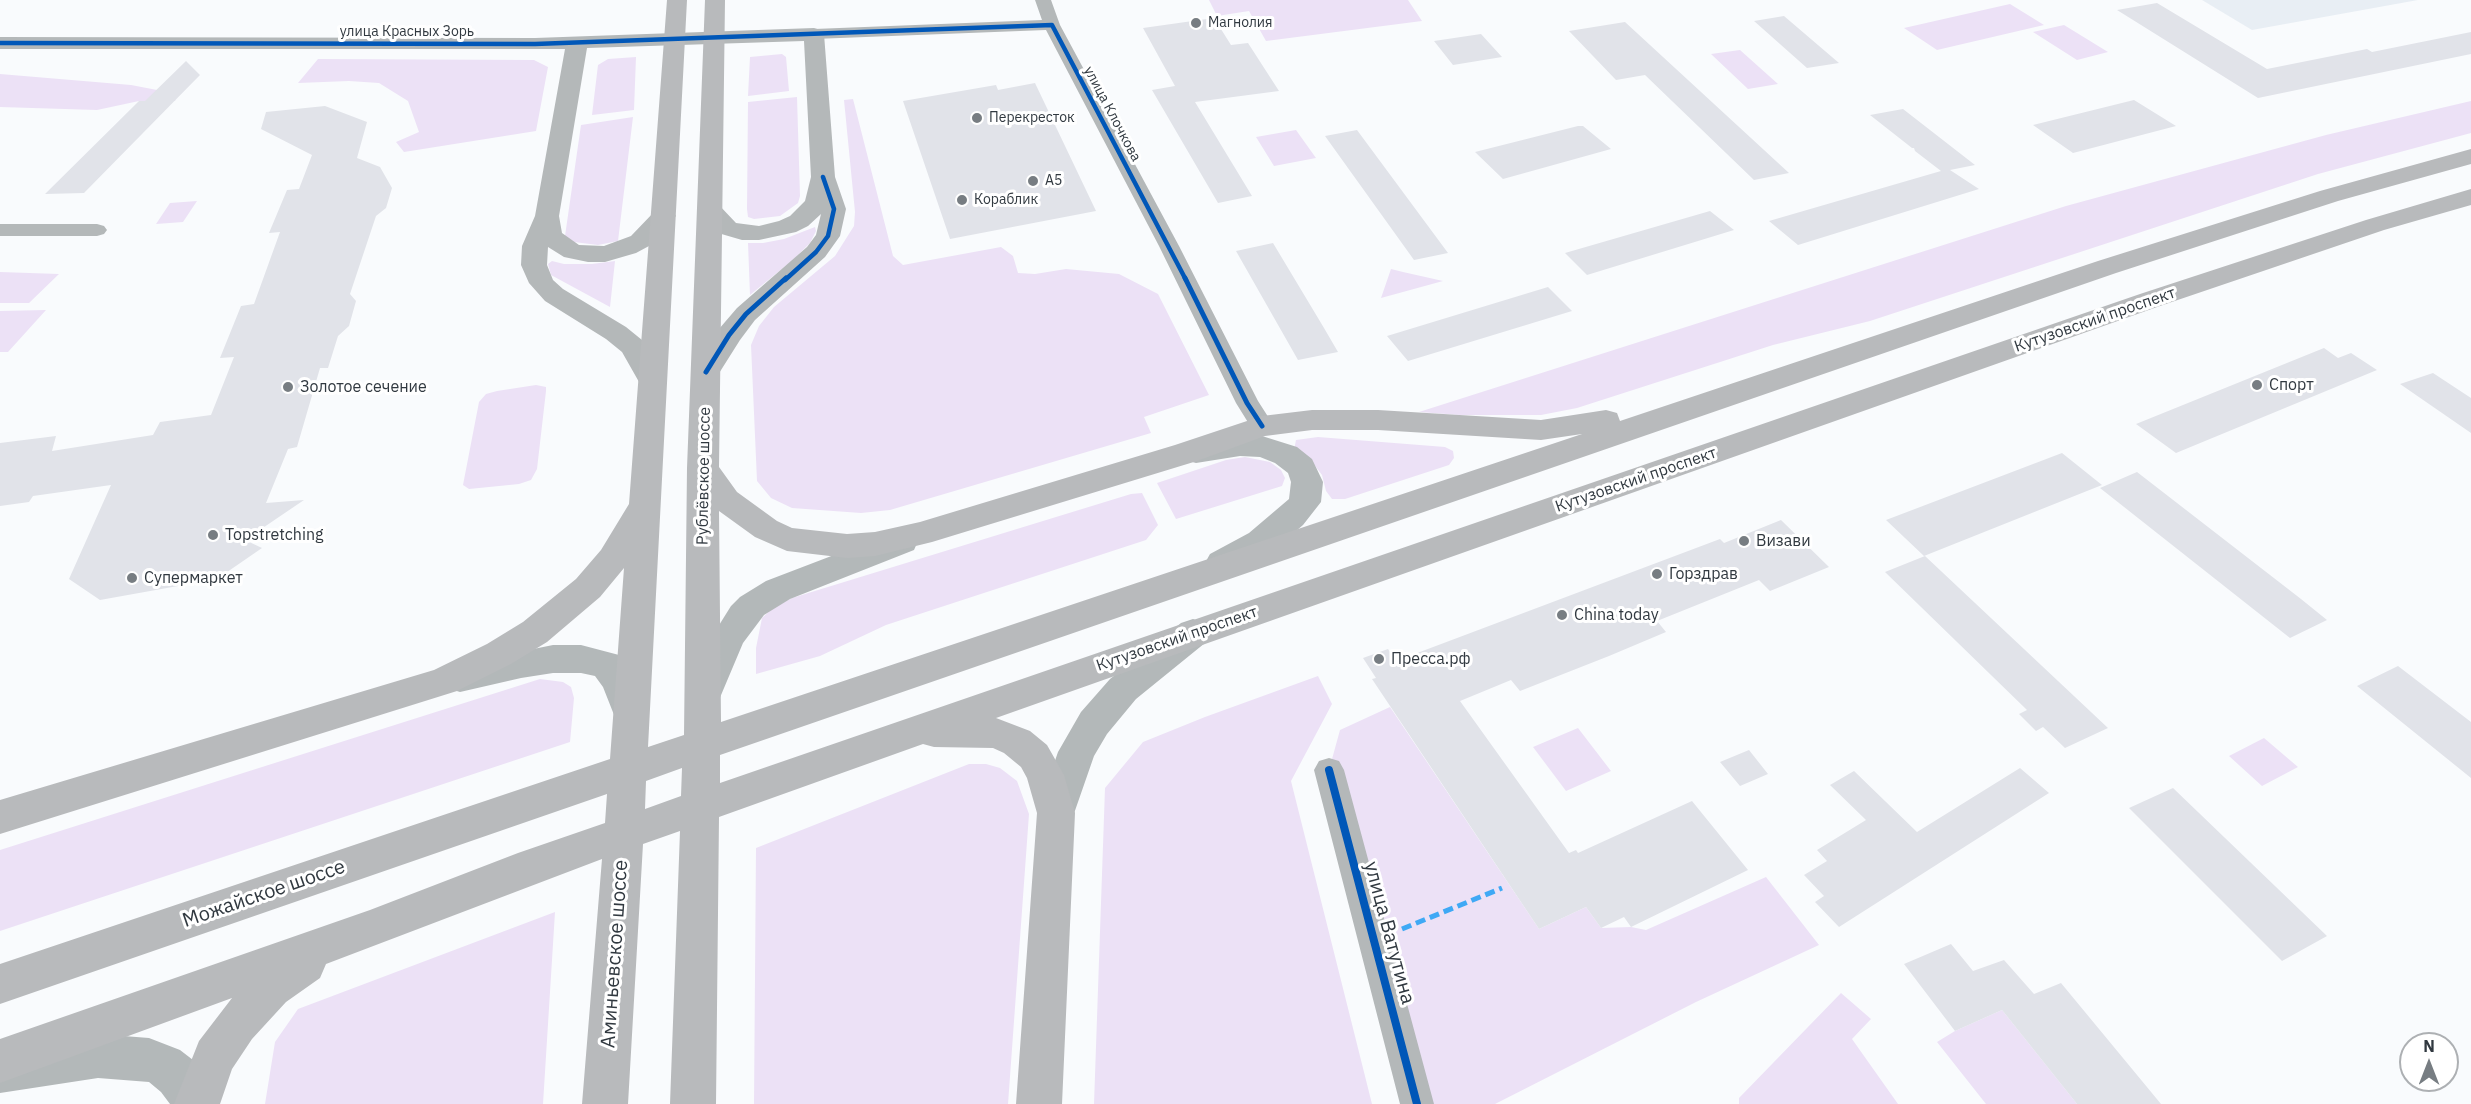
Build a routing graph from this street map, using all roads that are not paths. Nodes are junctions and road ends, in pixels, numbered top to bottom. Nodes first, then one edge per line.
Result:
1 (677, 0) edge
2 (715, 0) edge
3 (1044, 0) edge
4 (1052, 24) junction
5 (814, 34) junction
6 (0, 43) edge
7 (577, 43) junction
8 (2471, 156) edge
9 (823, 177) junction
10 (2471, 197) edge
11 (709, 209) junction
12 (547, 216) junction
13 (663, 216) junction
14 (0, 230) edge
15 (97, 230) dead end
16 (706, 372) junction
17 (652, 382) junction
18 (1737, 392) junction
19 (1262, 426) junction
20 (1186, 453) junction
21 (703, 468) junction
22 (644, 498) junction
23 (920, 534) junction
24 (1199, 574) junction
25 (1194, 633) junction
26 (444, 681) junction
27 (703, 696) junction
28 (631, 714) junction
29 (906, 734) junction
30 (1329, 770) dead end
31 (1056, 813) junction
32 (0, 817) edge
33 (370, 929) junction
34 (0, 984) edge
35 (0, 1061) edge
36 (0, 1071) edge
37 (196, 1104) edge
38 (604, 1104) edge
39 (693, 1104) edge
40 (1039, 1104) edge
41 (1417, 1104) edge

1 - 13 main road
2 - 11 main road, Рублёвское шоссе
3 - 4 street, улица Клочкова
4 - 5 street
4 - 19 street, улица Клочкова
5 - 7 street, улица Красных Зорь
5 - 9 street
6 - 7 street, улица Красных Зорь
7 - 12 street
8 - 18 main road
9 - 11 street
9 - 16 street
10 - 25 main road, Кутузовский проспект
11 - 16 main road, Рублёвское шоссе
12 - 13 street
12 - 17 street
13 - 17 main road
14 - 15 street
16 - 21 main road, Рублёвское шоссе
17 - 22 main road
18 - 19 main road
18 - 24 main road
19 - 20 main road
20 - 23 main road
20 - 24 main road
21 - 23 main road
21 - 27 main road, Рублёвское шоссе
22 - 26 main road
22 - 28 main road
23 - 27 main road
24 - 34 main road, Можайское шоссе
25 - 29 main road, Кутузовский проспект
25 - 31 main road
26 - 28 main road
26 - 32 main road
27 - 39 main road, Рублёвское шоссе
28 - 38 main road, Аминьевское шоссе
29 - 31 main road
29 - 33 main road, Кутузовский проспект
30 - 41 street, улица Ватутина
31 - 40 main road
33 - 35 main road
33 - 37 main road
36 - 37 main road

